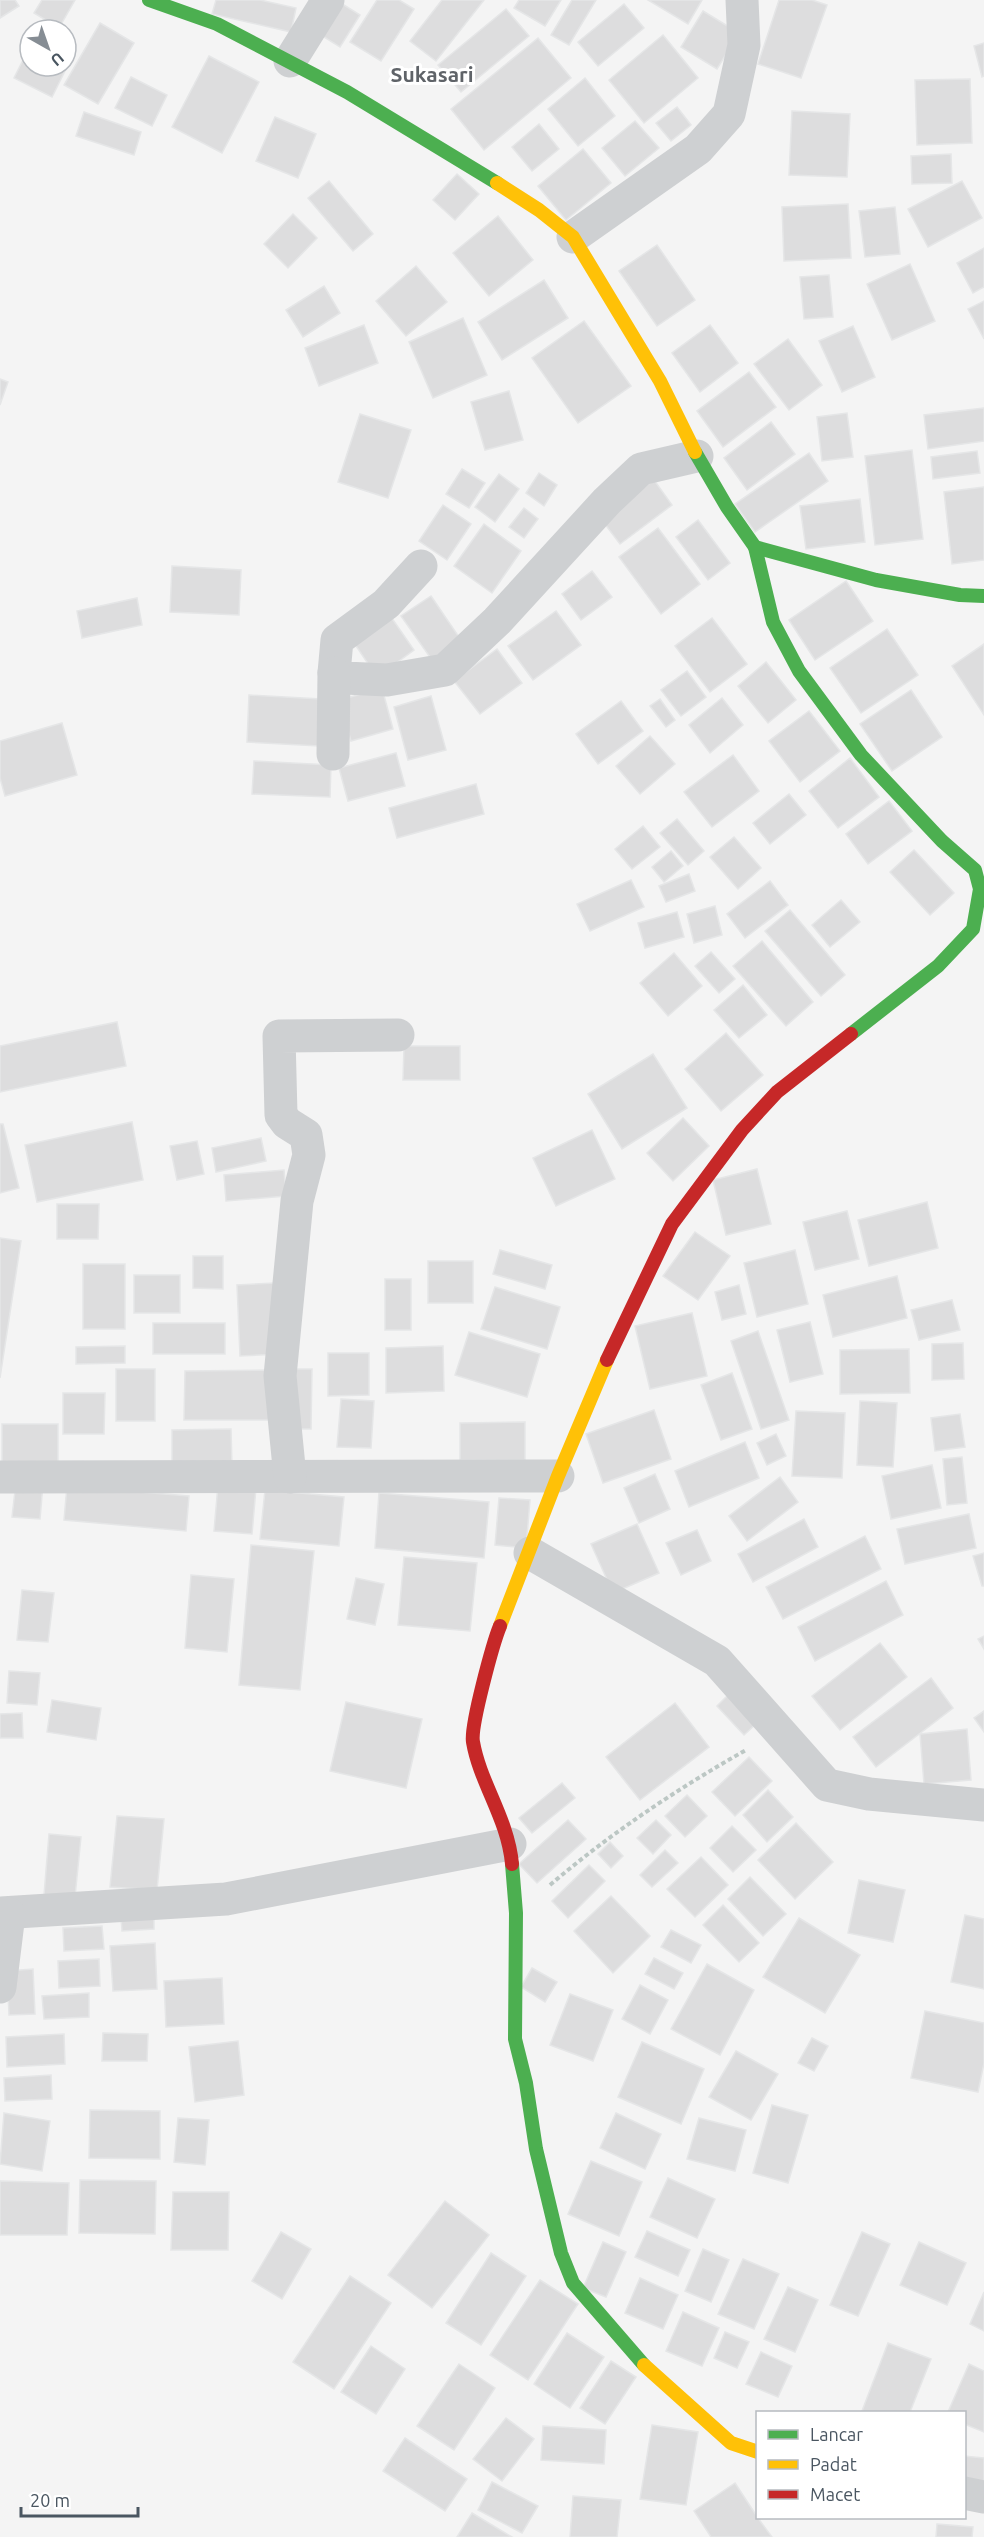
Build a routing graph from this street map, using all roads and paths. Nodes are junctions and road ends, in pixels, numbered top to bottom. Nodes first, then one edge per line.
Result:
1 (149, 0) edge
2 (328, 0) edge
3 (742, 0) edge
4 (290, 61) junction
5 (573, 237) junction
6 (697, 456) junction
7 (755, 547) junction
8 (422, 566) dead end
9 (984, 596) edge
10 (334, 673) junction
11 (333, 754) dead end
12 (980, 916) edge
13 (398, 1035) dead end
14 (558, 1476) junction
15 (0, 1477) edge
16 (291, 1477) junction
17 (530, 1553) junction
18 (778, 1731) junction
19 (984, 1805) edge
20 (510, 1844) junction
21 (4, 1913) edge
22 (516, 1913) junction
23 (0, 1987) edge
24 (756, 2451) edge
25 (966, 2493) edge
26 (984, 2497) edge

1 - 4 street
2 - 4 street
3 - 5 street
4 - 5 street
5 - 6 street
6 - 7 street
6 - 10 street
7 - 9 street
7 - 12 street
8 - 10 street
10 - 11 street
12 - 14 street
13 - 16 street
14 - 16 street
14 - 17 street
15 - 16 street
17 - 18 street
17 - 20 street
18 - 19 street
18 - 22 path
20 - 21 street
20 - 22 street
21 - 23 street
22 - 24 street
25 - 26 street

